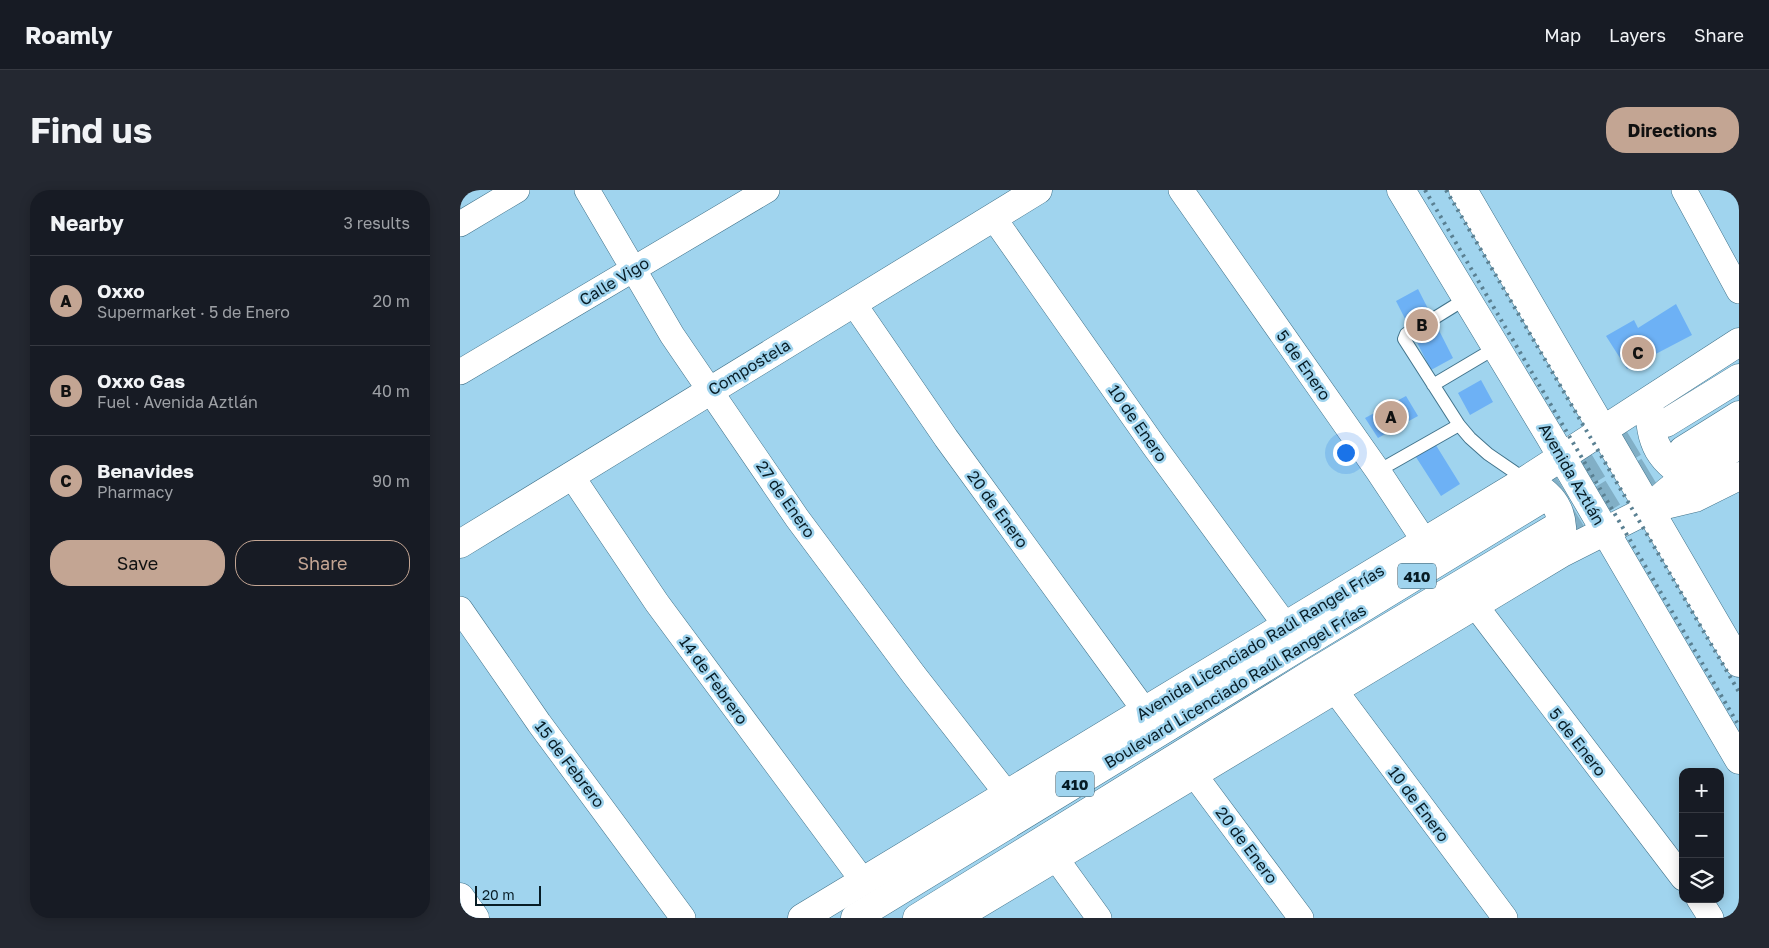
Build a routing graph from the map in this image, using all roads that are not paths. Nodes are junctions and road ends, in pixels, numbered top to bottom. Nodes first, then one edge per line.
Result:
1 (517, 190) edge
2 (587, 190) edge
3 (767, 190) edge
4 (1038, 190) edge
5 (1181, 190) edge
6 (1401, 190) edge
7 (1463, 190) edge
8 (1684, 190) edge
9 (993, 217) junction
10 (460, 224) edge
11 (633, 270) junction
12 (1739, 291) edge
13 (1467, 298) junction
14 (854, 304) junction
15 (1432, 319) dead end
16 (1411, 331) dead end
17 (1739, 342) edge
18 (1497, 347) junction
19 (460, 372) edge
20 (1739, 378) edge
21 (1432, 385) junction
22 (710, 390) junction
23 (1650, 400) junction
24 (1739, 415) edge
25 (1666, 423) tunnel mouth
26 (1459, 425) junction
27 (1604, 429) junction
28 (1739, 444) edge
29 (1683, 450) tunnel mouth
30 (1561, 456) junction
31 (1378, 470) junction
32 (571, 475) junction
33 (1739, 476) edge
34 (1685, 477) junction
35 (1532, 491) junction
36 (1713, 491) junction
37 (1649, 509) junction
38 (1605, 532) junction
39 (1557, 541) junction
40 (1424, 542) junction
41 (460, 544) edge
42 (1475, 605) junction
43 (460, 609) edge
44 (1286, 626) junction
45 (1739, 663) edge
46 (1334, 689) junction
47 (1145, 711) junction
48 (1739, 760) edge
49 (1194, 773) junction
50 (1007, 794) junction
51 (1056, 857) junction
52 (1679, 873) edge
53 (863, 880) junction
54 (460, 897) edge
55 (1701, 903) edge
56 (475, 918) edge
57 (683, 918) edge
58 (802, 918) edge
59 (855, 918) edge
60 (917, 918) edge
61 (955, 918) edge
62 (1099, 918) edge
63 (1301, 918) edge
64 (1505, 918) edge
65 (1711, 918) edge

1 - 10 street
2 - 11 street, 27 de Enero
3 - 11 street, Calle Vigo
4 - 9 main road, Compostela
5 - 31 street, 5 de Enero
6 - 13 main road, Avenida Aztlán
7 - 27 main road
8 - 12 street
9 - 14 main road, Compostela
9 - 44 street, 10 de Enero
11 - 19 street, Calle Vigo
11 - 22 street, 27 de Enero
13 - 15 lane
13 - 18 main road, Avenida Aztlán
14 - 22 main road, Compostela
14 - 47 street, 20 de Enero
16 - 21 lane
17 - 23 main road, Avenida Licenciado Raúl Rangel Frías
18 - 21 lane
18 - 30 main road, Avenida Aztlán
20 - 25 main road
21 - 26 lane
22 - 32 main road, Compostela
22 - 50 street, 27 de Enero
23 - 27 main road, Avenida Licenciado Raúl Rangel Frías
23 - 34 main road
24 - 29 main road
26 - 31 lane
26 - 35 lane
27 - 30 main road, Avenida Licenciado Raúl Rangel Frías
27 - 37 main road
28 - 34 main road
30 - 35 main road, Avenida Licenciado Raúl Rangel Frías
30 - 38 main road, Avenida Aztlán
31 - 40 street, 5 de Enero
32 - 41 main road, Compostela
32 - 53 street, 14 de Febrero
33 - 36 main road
34 - 36 main road
34 - 37 main road
35 - 39 main road
35 - 40 main road, Avenida Licenciado Raúl Rangel Frías
35 - 59 main road, Boulevard Licenciado Raúl Rangel Frías / 410
36 - 37 main road
37 - 38 main road
37 - 45 main road
38 - 39 main road
38 - 48 main road, Avenida Aztlán
39 - 42 main road
39 - 60 main road, Boulevard Licenciado Raúl Rangel Frías / 410
40 - 44 main road, Avenida Licenciado Raúl Rangel Frías
42 - 46 main road
42 - 52 street, 5 de Enero
43 - 57 street, 15 de Febrero
44 - 47 main road, Avenida Licenciado Raúl Rangel Frías
46 - 49 main road
46 - 64 street, 10 de Enero
47 - 50 main road, Avenida Licenciado Raúl Rangel Frías
49 - 51 main road
49 - 63 street, 20 de Enero
50 - 53 main road, Avenida Licenciado Raúl Rangel Frías
51 - 61 main road
51 - 62 street
53 - 58 main road, Avenida Licenciado Raúl Rangel Frías
54 - 56 main road
55 - 65 street

